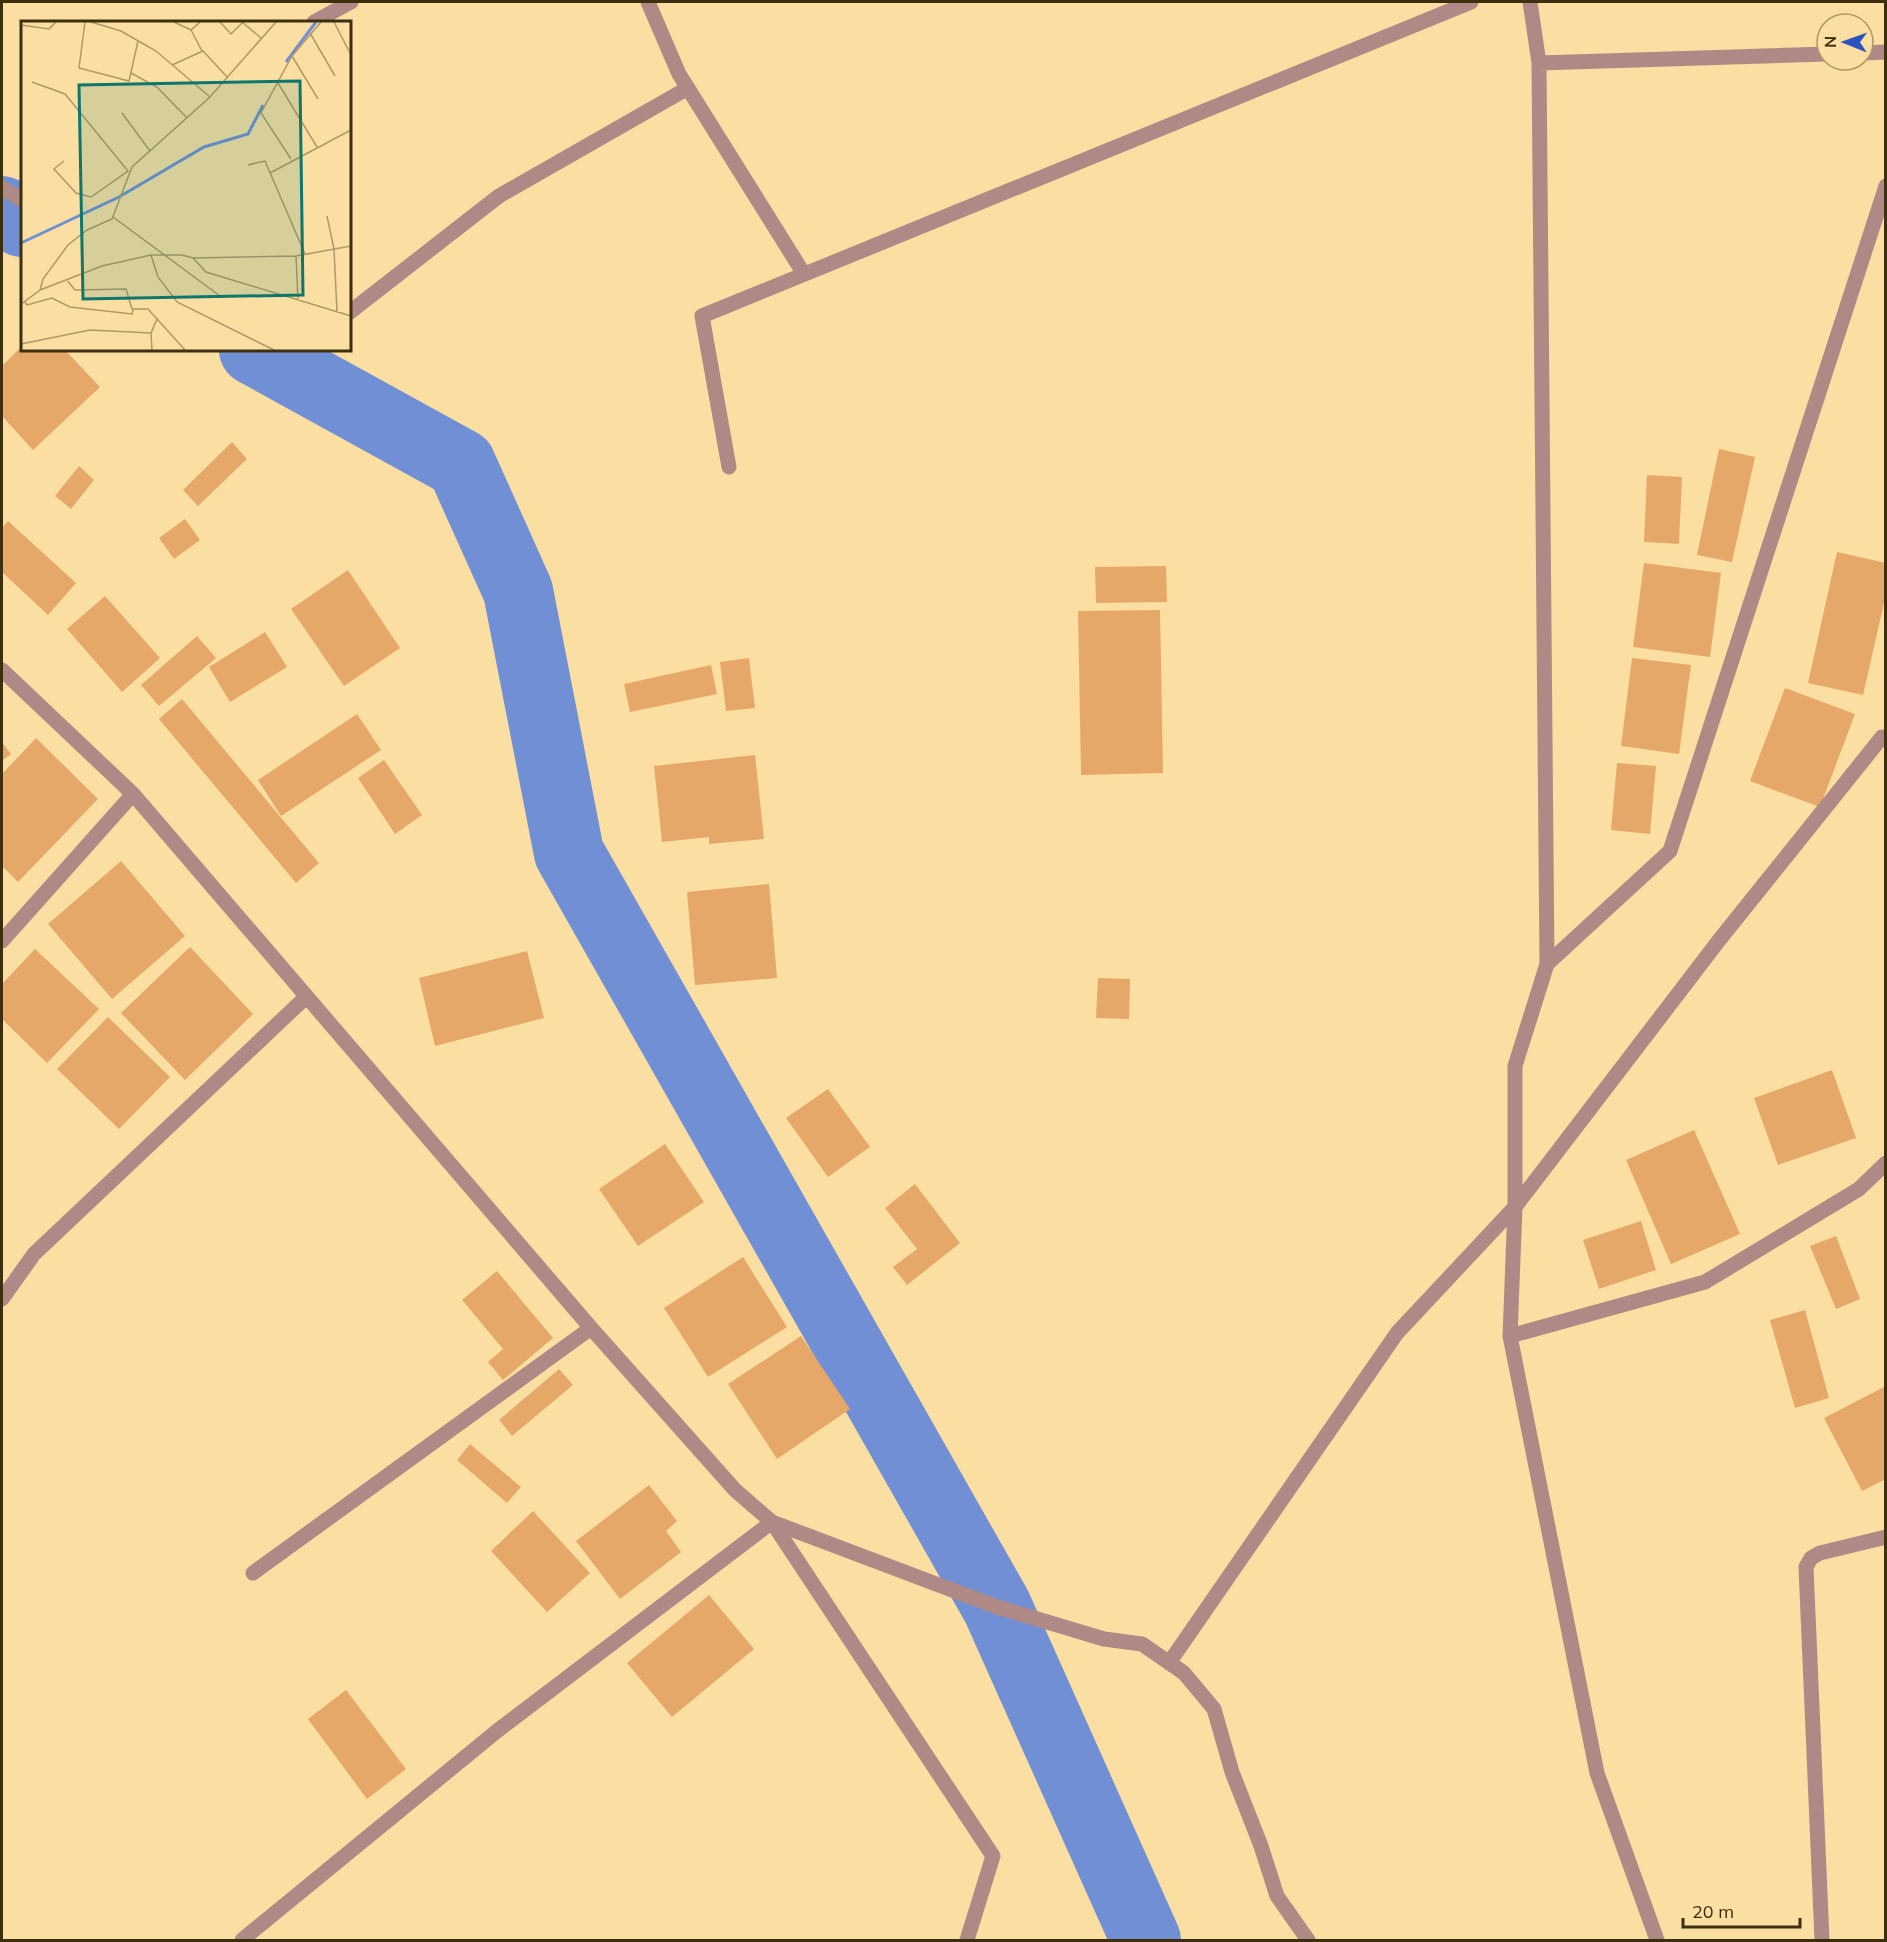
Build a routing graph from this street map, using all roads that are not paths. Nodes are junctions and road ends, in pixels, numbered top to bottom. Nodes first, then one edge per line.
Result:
1 (351, 2) edge
2 (648, 2) edge
3 (1471, 2) edge
4 (1530, 2) edge
5 (316, 21) edge
6 (1815, 54) edge
7 (1539, 63) junction
8 (688, 88) junction
9 (1886, 186) edge
10 (804, 274) junction
11 (351, 311) edge
12 (729, 467) dead end
13 (2, 670) edge
14 (1882, 737) dead end
15 (133, 795) junction
16 (2, 941) edge
17 (1547, 964) junction
18 (306, 997) junction
19 (1886, 1163) edge
20 (1515, 1207) junction
21 (2, 1299) edge
22 (591, 1328) junction
23 (1510, 1336) junction
24 (772, 1522) junction
25 (1886, 1537) edge
26 (253, 1573) dead end
27 (1169, 1663) junction
28 (242, 1941) edge
29 (967, 1941) edge
30 (1308, 1941) edge
31 (1657, 1941) edge
32 (1822, 1941) edge

1 - 5 street
2 - 8 street
3 - 10 street
4 - 7 street
6 - 7 street
7 - 17 street
8 - 10 street
8 - 11 street
9 - 17 street
10 - 12 street
13 - 15 street
14 - 20 street
15 - 16 street
15 - 18 street
17 - 20 street
18 - 21 street
18 - 22 street
19 - 23 street
20 - 23 street
20 - 27 street
22 - 24 street
22 - 26 street
23 - 31 street
24 - 27 street
24 - 28 street
24 - 29 street
25 - 32 street
27 - 30 street

